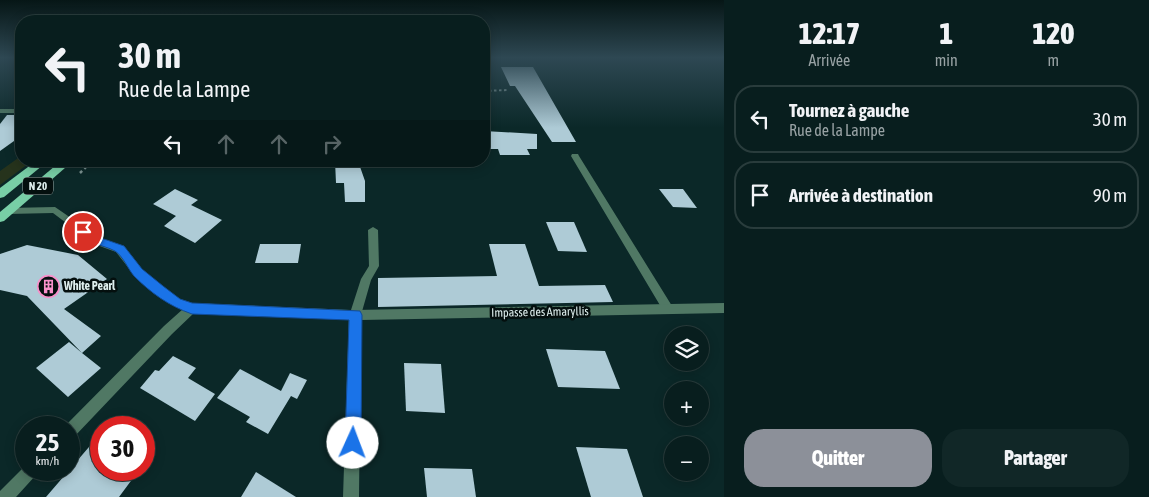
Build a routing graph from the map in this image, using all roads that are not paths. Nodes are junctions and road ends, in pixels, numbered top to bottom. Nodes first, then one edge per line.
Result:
1 (0, 111) edge
2 (15, 111) edge
3 (575, 156) dead end
4 (35, 167) edge
5 (61, 167) edge
6 (0, 194) edge
7 (4, 214) edge
8 (373, 230) dead end
9 (192, 308) junction
10 (724, 308) edge
11 (668, 309) junction
12 (355, 315) junction
13 (80, 421) edge
14 (20, 481) edge
15 (5, 497) edge
16 (351, 497) edge

1 - 2 street
3 - 11 street
4 - 6 main road, N 20
5 - 7 main road, N 20
7 - 9 street
8 - 12 street
9 - 12 street, Impasse des Amaryllis
9 - 13 street
10 - 11 street, Impasse des Amaryllis
11 - 12 street, Impasse des Amaryllis
12 - 16 street
14 - 15 street

